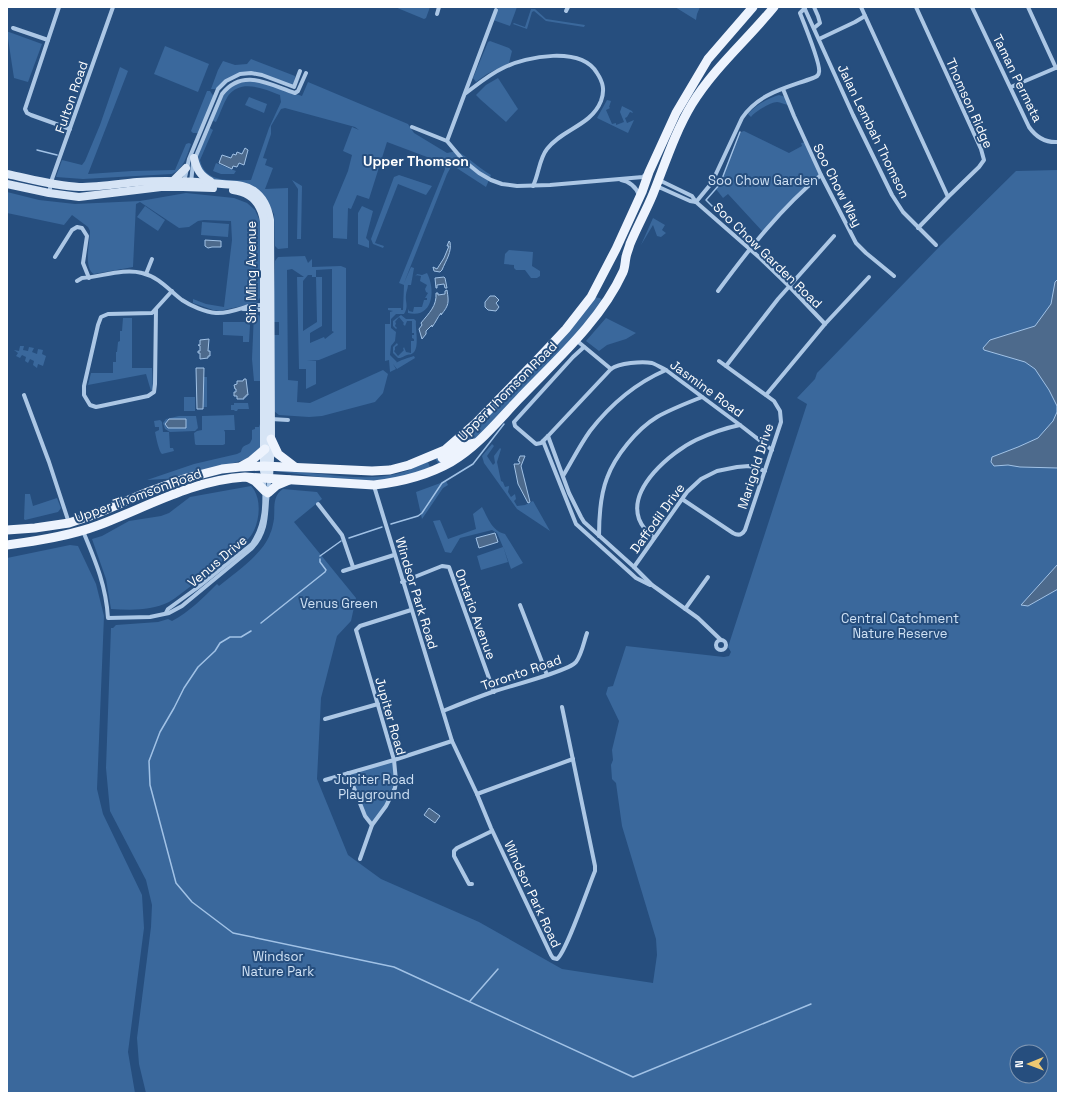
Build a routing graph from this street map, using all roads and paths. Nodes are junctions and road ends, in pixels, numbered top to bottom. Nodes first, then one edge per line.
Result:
1 (59, 7) edge
2 (113, 7) edge
3 (439, 7) edge
4 (774, 7) edge
5 (814, 7) edge
6 (861, 7) edge
7 (916, 7) edge
8 (972, 7) edge
9 (1028, 7) edge
10 (805, 8) edge
11 (749, 9) edge
12 (496, 10) dead end
13 (437, 14) dead end
14 (865, 16) junction
15 (13, 28) dead end
16 (814, 28) junction
17 (818, 39) junction
18 (48, 40) junction
19 (1057, 67) edge
20 (300, 71) dead end
21 (255, 73) junction
22 (306, 73) dead end
23 (251, 79) junction
24 (1011, 87) junction
25 (783, 88) junction
26 (466, 93) junction
27 (688, 101) junction
28 (412, 127) dead end
29 (70, 129) junction
30 (672, 133) junction
31 (446, 141) junction
32 (1058, 142) edge
33 (194, 158) junction
34 (186, 168) junction
35 (649, 172) junction
36 (7, 174) edge
37 (821, 175) junction
38 (618, 179) junction
39 (172, 181) junction
40 (212, 183) junction
41 (7, 184) edge
42 (50, 184) junction
43 (187, 184) junction
44 (657, 184) junction
45 (533, 186) junction
46 (49, 193) junction
47 (640, 197) junction
48 (948, 197) junction
49 (696, 202) junction
50 (918, 228) junction
51 (834, 236) dead end
52 (936, 245) dead end
53 (750, 248) junction
54 (55, 258) dead end
55 (152, 259) dead end
56 (146, 274) junction
57 (894, 276) dead end
58 (869, 277) dead end
59 (89, 278) junction
60 (76, 281) dead end
61 (789, 286) junction
62 (172, 291) junction
63 (718, 291) dead end
64 (591, 297) junction
65 (606, 302) junction
66 (267, 307) junction
67 (156, 309) junction
68 (825, 324) junction
69 (576, 340) junction
70 (584, 347) junction
71 (719, 362) dead end
72 (726, 366) junction
73 (611, 369) junction
74 (666, 370) junction
75 (24, 395) dead end
76 (766, 395) junction
77 (702, 397) junction
78 (268, 419) junction
79 (288, 420) dead end
80 (740, 425) junction
81 (548, 436) junction
82 (271, 439) junction
83 (543, 441) junction
84 (476, 443) junction
85 (265, 450) junction
86 (772, 450) junction
87 (429, 457) junction
88 (267, 466) junction
89 (240, 467) junction
90 (298, 468) junction
91 (430, 471) junction
92 (765, 471) junction
93 (563, 476) junction
94 (245, 477) junction
95 (267, 478) junction
96 (290, 479) junction
97 (374, 485) junction
98 (266, 492) junction
99 (682, 500) junction
100 (318, 504) dead end
101 (69, 523) junction
102 (7, 530) edge
103 (83, 530) junction
104 (600, 536) junction
105 (654, 538) junction
106 (7, 545) edge
107 (394, 555) junction
108 (634, 567) junction
109 (353, 568) junction
110 (343, 571) dead end
111 (708, 577) dead end
112 (402, 582) junction
113 (652, 585) junction
114 (520, 605) dead end
115 (685, 609) junction
116 (411, 610) junction
117 (587, 633) dead end
118 (720, 640) dead end
119 (547, 675) junction
120 (494, 692) junction
121 (378, 704) junction
122 (562, 707) dead end
123 (443, 711) junction
124 (325, 719) dead end
125 (452, 741) junction
126 (573, 759) junction
127 (394, 760) junction
128 (348, 773) junction
129 (325, 780) dead end
130 (477, 794) junction
131 (372, 825) junction
132 (492, 831) junction
133 (360, 859) dead end
134 (472, 884) dead end

1 - 18 street
2 - 29 street, Fulton Road
3 - 13 street
4 - 27 main road, Upper Thomson Road
5 - 16 street
6 - 14 street
7 - 48 street, Thomson Ridge
8 - 24 street, Taman Permata
9 - 19 street
10 - 16 street
10 - 25 street
11 - 27 main road, Upper Thomson Road
12 - 26 street
14 - 17 street
14 - 48 street
15 - 18 street
16 - 17 street
17 - 50 street, Jalan Lembah Thomson
18 - 29 street
19 - 24 street
20 - 21 street
21 - 23 street
21 - 34 street
22 - 23 street
23 - 33 street
24 - 32 street, Taman Permata
25 - 37 street, Soo Chow Way
25 - 49 street
26 - 31 street
26 - 45 street
27 - 30 main road, Upper Thomson Road
28 - 31 street
29 - 42 street, Fulton Road
30 - 35 main road, Upper Thomson Road
30 - 44 main road, Upper Thomson Road
31 - 45 street
33 - 40 main road
33 - 43 street
34 - 39 main road
34 - 43 street
35 - 38 street
35 - 47 main road, Upper Thomson Road
36 - 42 main road, Sin Ming Avenue
37 - 53 street
37 - 57 street, Soo Chow Way
38 - 45 street
38 - 47 street
39 - 42 main road, Sin Ming Avenue
39 - 43 main road, Sin Ming Avenue
40 - 43 main road, Sin Ming Avenue
40 - 66 main road, Sin Ming Avenue
41 - 46 main road, Sin Ming Avenue
42 - 46 street, Fulton Road
43 - 46 main road, Sin Ming Avenue
43 - 66 main road, Sin Ming Avenue
44 - 49 street, Soo Chow Garden Road
44 - 49 street, Soo Chow Garden Road
44 - 65 main road, Upper Thomson Road
47 - 64 main road, Upper Thomson Road
48 - 50 street, Thomson Ridge
49 - 53 street, Soo Chow Garden Road
50 - 52 street, Jalan Lembah Thomson
51 - 61 street
53 - 61 street, Soo Chow Garden Road
53 - 63 street
54 - 59 street
55 - 56 street
56 - 59 street
56 - 62 street
58 - 68 street
59 - 60 street
61 - 68 street, Soo Chow Garden Road
61 - 72 street
62 - 66 street
62 - 67 street
64 - 65 main road
64 - 87 main road, Upper Thomson Road
65 - 69 main road, Upper Thomson Road
66 - 78 main road, Sin Ming Avenue
67 - 67 street
68 - 76 street
69 - 70 street
69 - 84 main road, Upper Thomson Road
70 - 73 street
70 - 83 street
71 - 72 street, Marigold Drive
72 - 76 street, Marigold Drive
73 - 74 street, Jasmine Road
73 - 81 street
74 - 77 street, Jasmine Road
74 - 93 street
75 - 101 street
76 - 86 street, Marigold Drive
77 - 80 street, Jasmine Road
77 - 104 street
78 - 79 street
78 - 82 main road, Sin Ming Avenue
78 - 85 main road, Sin Ming Avenue
80 - 86 street, Jasmine Road
80 - 105 street
81 - 83 street
81 - 93 street
82 - 88 main road, Sin Ming Avenue
82 - 90 main road
83 - 113 street
84 - 87 main road
84 - 91 main road, Upper Thomson Road
85 - 88 main road, Sin Ming Avenue
85 - 89 main road
86 - 92 street, Marigold Drive
87 - 90 main road, Upper Thomson Road
87 - 91 main road
88 - 89 main road, Upper Thomson Road
88 - 90 main road, Upper Thomson Road
88 - 95 main road, Venus Drive
89 - 101 main road, Upper Thomson Road
91 - 97 main road, Upper Thomson Road
92 - 99 street, Daffodil Drive
92 - 99 street, Marigold Drive
93 - 104 street
94 - 95 main road, Upper Thomson Road
94 - 98 main road
94 - 103 main road, Upper Thomson Road
95 - 96 main road, Upper Thomson Road
95 - 98 street, Venus Drive
96 - 97 main road, Upper Thomson Road
96 - 98 main road
97 - 107 street, Windsor Park Road
98 - 103 street, Venus Drive
99 - 105 street, Daffodil Drive
100 - 109 street
101 - 102 main road, Upper Thomson Road
103 - 106 main road, Upper Thomson Road
104 - 108 street
105 - 108 street, Daffodil Drive
107 - 109 street
107 - 112 street, Windsor Park Road
108 - 113 street
109 - 110 street
111 - 115 street
112 - 116 street, Windsor Park Road
112 - 120 street, Ontario Avenue
113 - 115 street
114 - 119 street
115 - 118 street
116 - 121 street, Jupiter Road
116 - 123 street, Windsor Park Road
117 - 119 street, Toronto Road
119 - 120 street, Toronto Road
120 - 123 street, Toronto Road
121 - 124 street
121 - 127 street, Jupiter Road
122 - 126 street, Windsor Park Road
123 - 125 street, Windsor Park Road
125 - 127 street
125 - 130 street, Windsor Park Road
126 - 130 street
126 - 132 street, Windsor Park Road
127 - 128 street
127 - 131 street, Jupiter Road
128 - 129 street
128 - 131 street
130 - 132 street, Windsor Park Road
131 - 133 street, Jupiter Road
132 - 134 street

